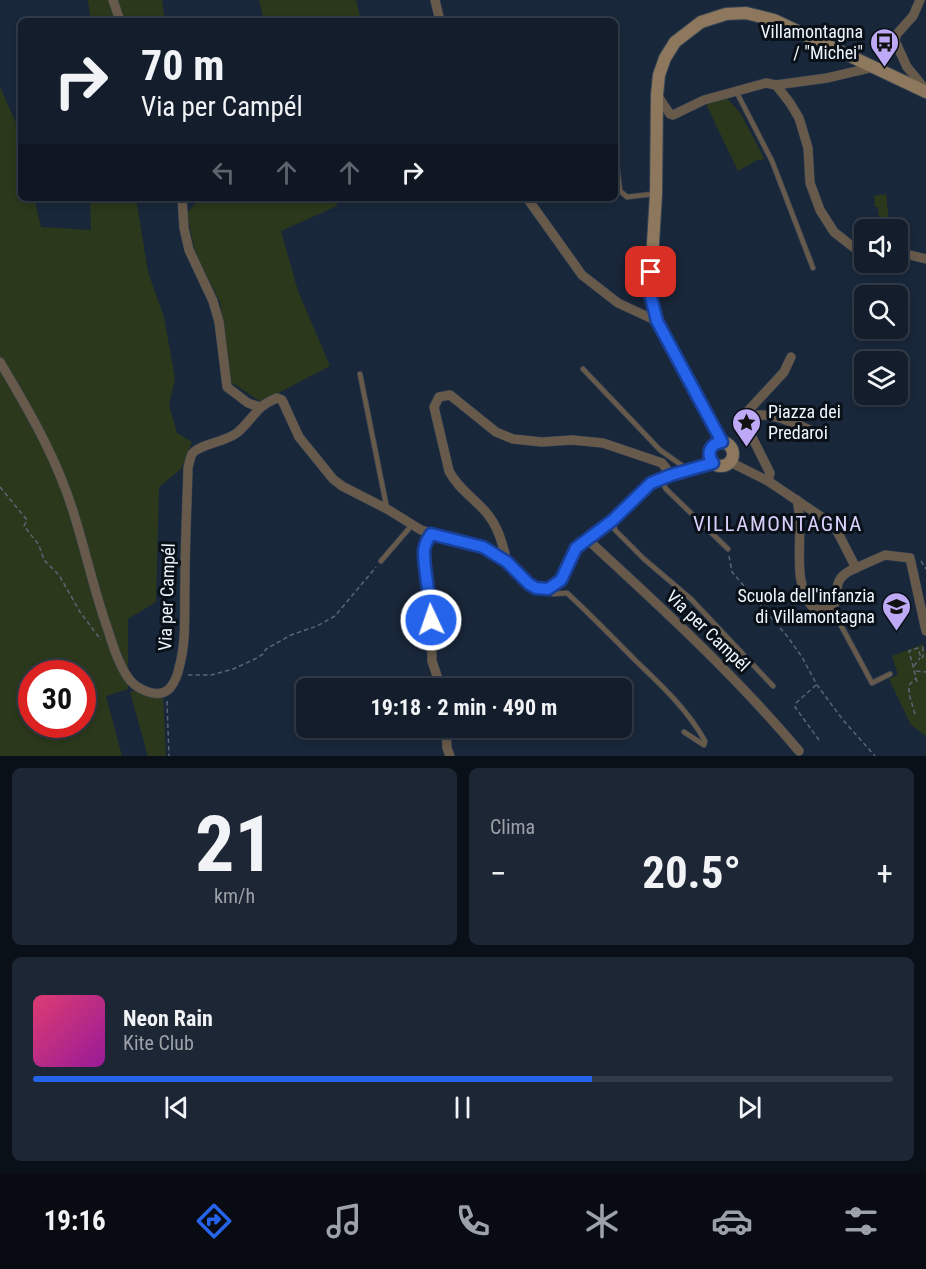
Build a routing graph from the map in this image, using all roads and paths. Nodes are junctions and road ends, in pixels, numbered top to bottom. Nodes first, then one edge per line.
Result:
1 (113, 0) edge
2 (435, 0) edge
3 (920, 0) edge
4 (119, 18) edge
5 (439, 18) edge
6 (874, 68) junction
7 (776, 85) junction
8 (736, 91) junction
9 (926, 91) edge
10 (657, 94) junction
11 (618, 174) edge
12 (656, 194) junction
13 (182, 201) edge
14 (529, 201) edge
15 (854, 248) edge
16 (908, 255) edge
17 (926, 259) edge
18 (813, 268) dead end
19 (657, 321) junction
20 (791, 357) dead end
21 (0, 362) edge
22 (583, 369) dead end
23 (360, 374) dead end
24 (260, 407) junction
25 (745, 418) junction
26 (822, 435) dead end
27 (722, 442) junction
28 (730, 462) junction
29 (713, 463) junction
30 (689, 470) junction
31 (671, 475) junction
32 (661, 480) junction
33 (768, 481) junction
34 (0, 487) edge
35 (797, 500) junction
36 (387, 509) junction
37 (613, 520) junction
38 (412, 525) junction
39 (431, 534) junction
40 (588, 540) junction
41 (728, 549) joint
42 (381, 561) joint
43 (507, 562) junction
44 (856, 568) junction
45 (548, 589) junction
46 (830, 605) junction
47 (926, 631) edge
48 (102, 640) dead end
49 (926, 647) edge
50 (923, 657) edge
51 (914, 667) junction
52 (915, 671) junction
53 (926, 672) edge
54 (177, 674) junction
55 (890, 674) dead end
56 (438, 678) edge
57 (916, 678) junction
58 (917, 682) dead end
59 (817, 684) junction
60 (773, 686) dead end
61 (166, 691) junction
62 (915, 714) dead end
63 (684, 732) dead end
64 (446, 738) edge
65 (819, 740) dead end
66 (799, 750) dead end
67 (169, 756) edge
68 (450, 756) edge
69 (875, 756) edge

1 - 4 street
2 - 5 street
3 - 9 street
6 - 7 street
6 - 9 street
6 - 10 street
7 - 8 street
7 - 15 street
8 - 10 street
8 - 18 lane
10 - 12 street
11 - 12 lane
12 - 19 street
13 - 24 street
14 - 19 street
16 - 17 street
19 - 27 street
20 - 25 street
21 - 61 street
22 - 30 lane
23 - 36 lane
24 - 36 street
24 - 54 street, Via per Campél
25 - 26 street
25 - 33 street
27 - 28 street
27 - 29 street
28 - 29 street
28 - 33 street
29 - 30 street
30 - 31 street
31 - 32 street
31 - 43 street
32 - 37 street
32 - 41 lane
33 - 35 street
34 - 48 path
35 - 44 street
35 - 46 street
36 - 38 street
37 - 40 street
37 - 60 lane, Via per Campél
38 - 39 street
38 - 42 lane
39 - 43 street
39 - 56 street
40 - 45 street
40 - 66 street, Via per Campél
41 - 59 path
42 - 54 path
43 - 45 street
44 - 46 street
44 - 47 street
45 - 63 lane
46 - 55 lane
49 - 50 path
50 - 51 path
50 - 51 path
51 - 52 path
52 - 53 path
52 - 57 path
54 - 61 street, Via per Campél
57 - 58 path
57 - 62 path
59 - 65 path
59 - 69 path
61 - 67 path
64 - 68 street

